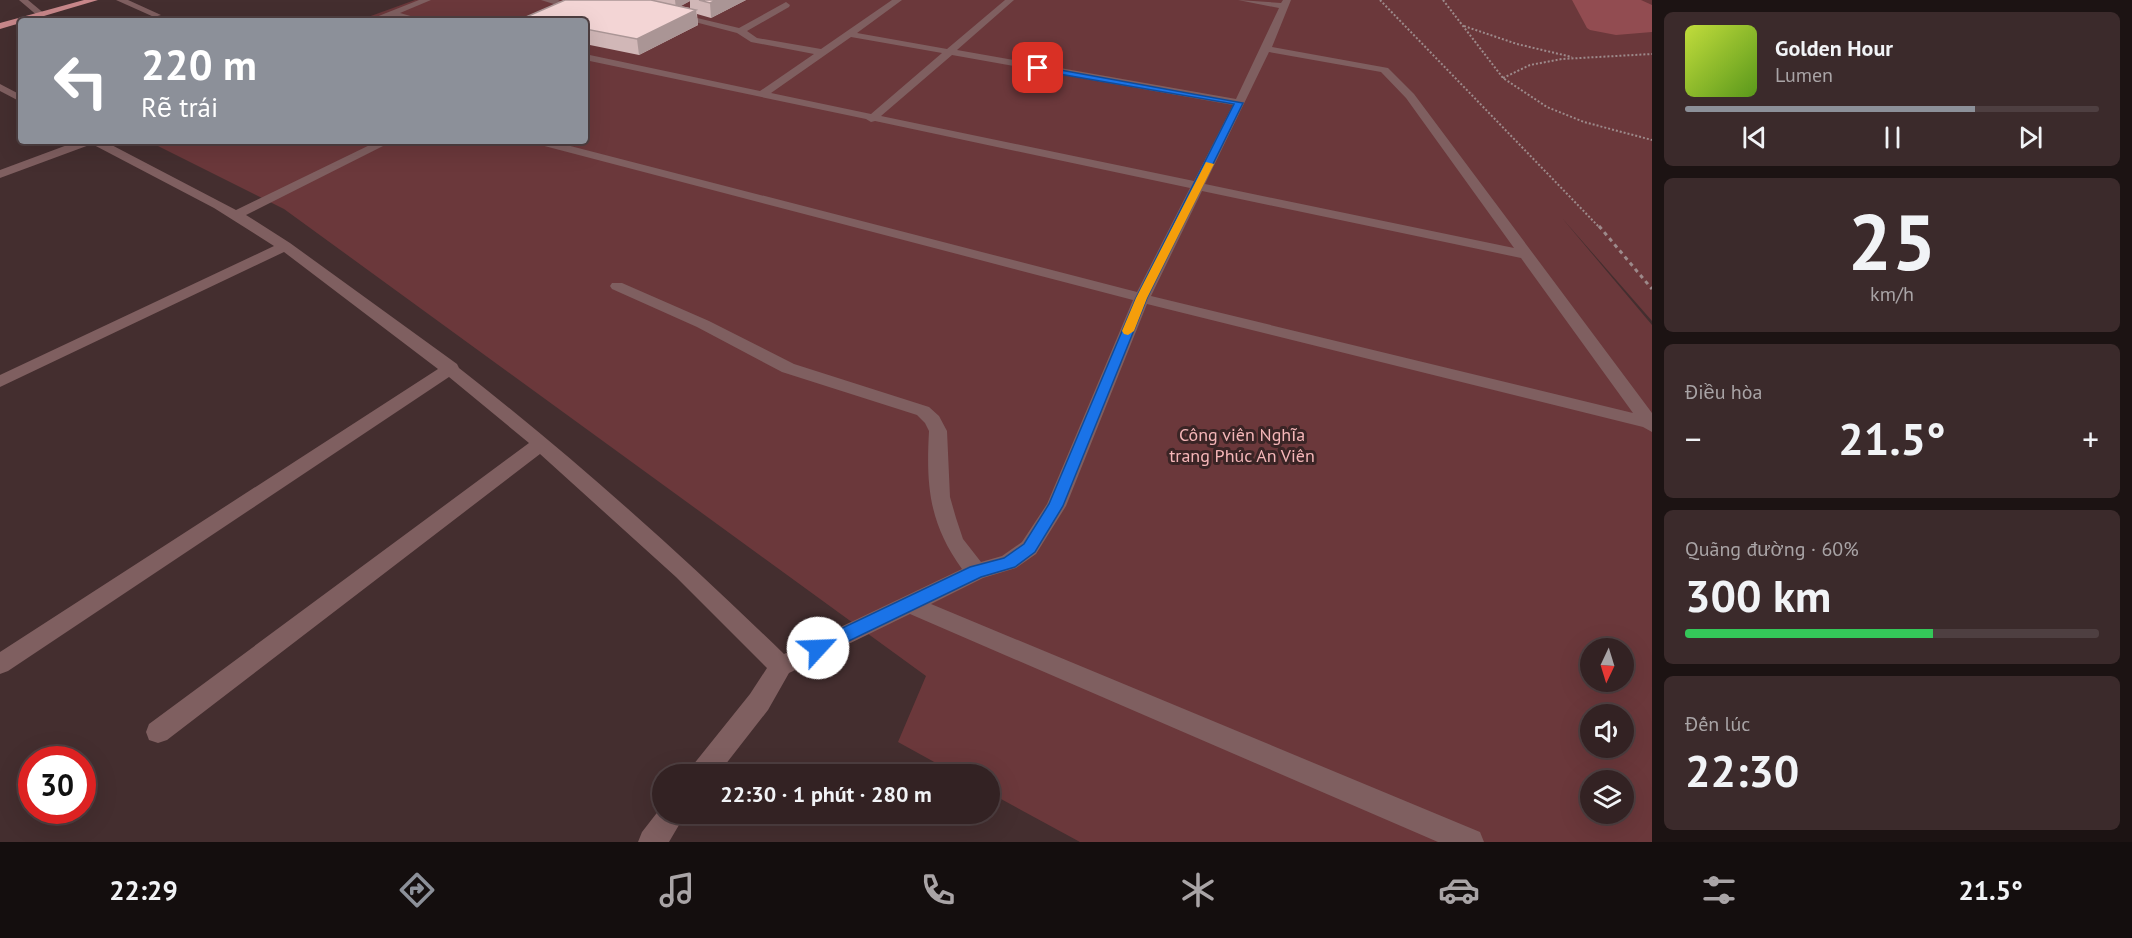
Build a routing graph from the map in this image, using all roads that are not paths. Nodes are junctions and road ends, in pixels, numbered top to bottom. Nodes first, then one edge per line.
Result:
1 (23, 0) edge
2 (94, 0) edge
3 (120, 0) edge
4 (427, 0) edge
5 (545, 0) edge
6 (898, 0) edge
7 (1010, 0) edge
8 (1242, 0) edge
9 (560, 3) edge
10 (1286, 3) edge
11 (786, 5) dead end
12 (676, 12) edge
13 (391, 14) junction
14 (42, 15) junction
15 (157, 15) dead end
16 (31, 18) edge
17 (380, 18) edge
18 (409, 18) edge
19 (18, 21) edge
20 (0, 26) edge
21 (740, 31) junction
22 (849, 34) junction
23 (1266, 49) junction
24 (821, 52) junction
25 (949, 53) junction
26 (588, 58) edge
27 (0, 87) edge
28 (762, 93) junction
29 (18, 97) edge
30 (1239, 103) junction
31 (871, 118) junction
32 (81, 144) edge
33 (101, 144) edge
34 (381, 144) edge
35 (549, 144) edge
36 (0, 174) edge
37 (1199, 186) junction
38 (236, 214) junction
39 (285, 246) junction
40 (1527, 255) junction
41 (617, 286) dead end
42 (1142, 298) junction
43 (451, 368) junction
44 (0, 382) edge
45 (1651, 424) edge
46 (542, 443) junction
47 (976, 572) junction
48 (911, 604) junction
49 (0, 664) edge
50 (781, 666) junction
51 (158, 732) dead end
52 (710, 764) edge
53 (665, 824) edge
54 (652, 842) edge
55 (1470, 842) edge

1 - 14 street
2 - 14 main road
3 - 15 street
4 - 13 street
5 - 9 street
6 - 22 street
7 - 25 street
8 - 10 street
10 - 23 street
11 - 21 street
12 - 21 street
13 - 17 street
13 - 18 street
14 - 16 main road
19 - 20 main road
21 - 24 street
22 - 24 street
22 - 25 street
23 - 30 street
23 - 40 street
24 - 28 street
25 - 30 street
25 - 31 street
26 - 28 street
27 - 29 street
28 - 31 street
30 - 37 street
31 - 37 street
32 - 36 street
33 - 38 street
34 - 38 street
35 - 42 street
37 - 40 street
37 - 42 street
38 - 39 street
39 - 43 street
39 - 44 street
40 - 45 street
41 - 47 street
42 - 45 street
42 - 47 street
43 - 46 street
43 - 49 street
46 - 50 street
46 - 51 street
47 - 48 street
48 - 50 street
48 - 55 street
50 - 52 street
53 - 54 street

